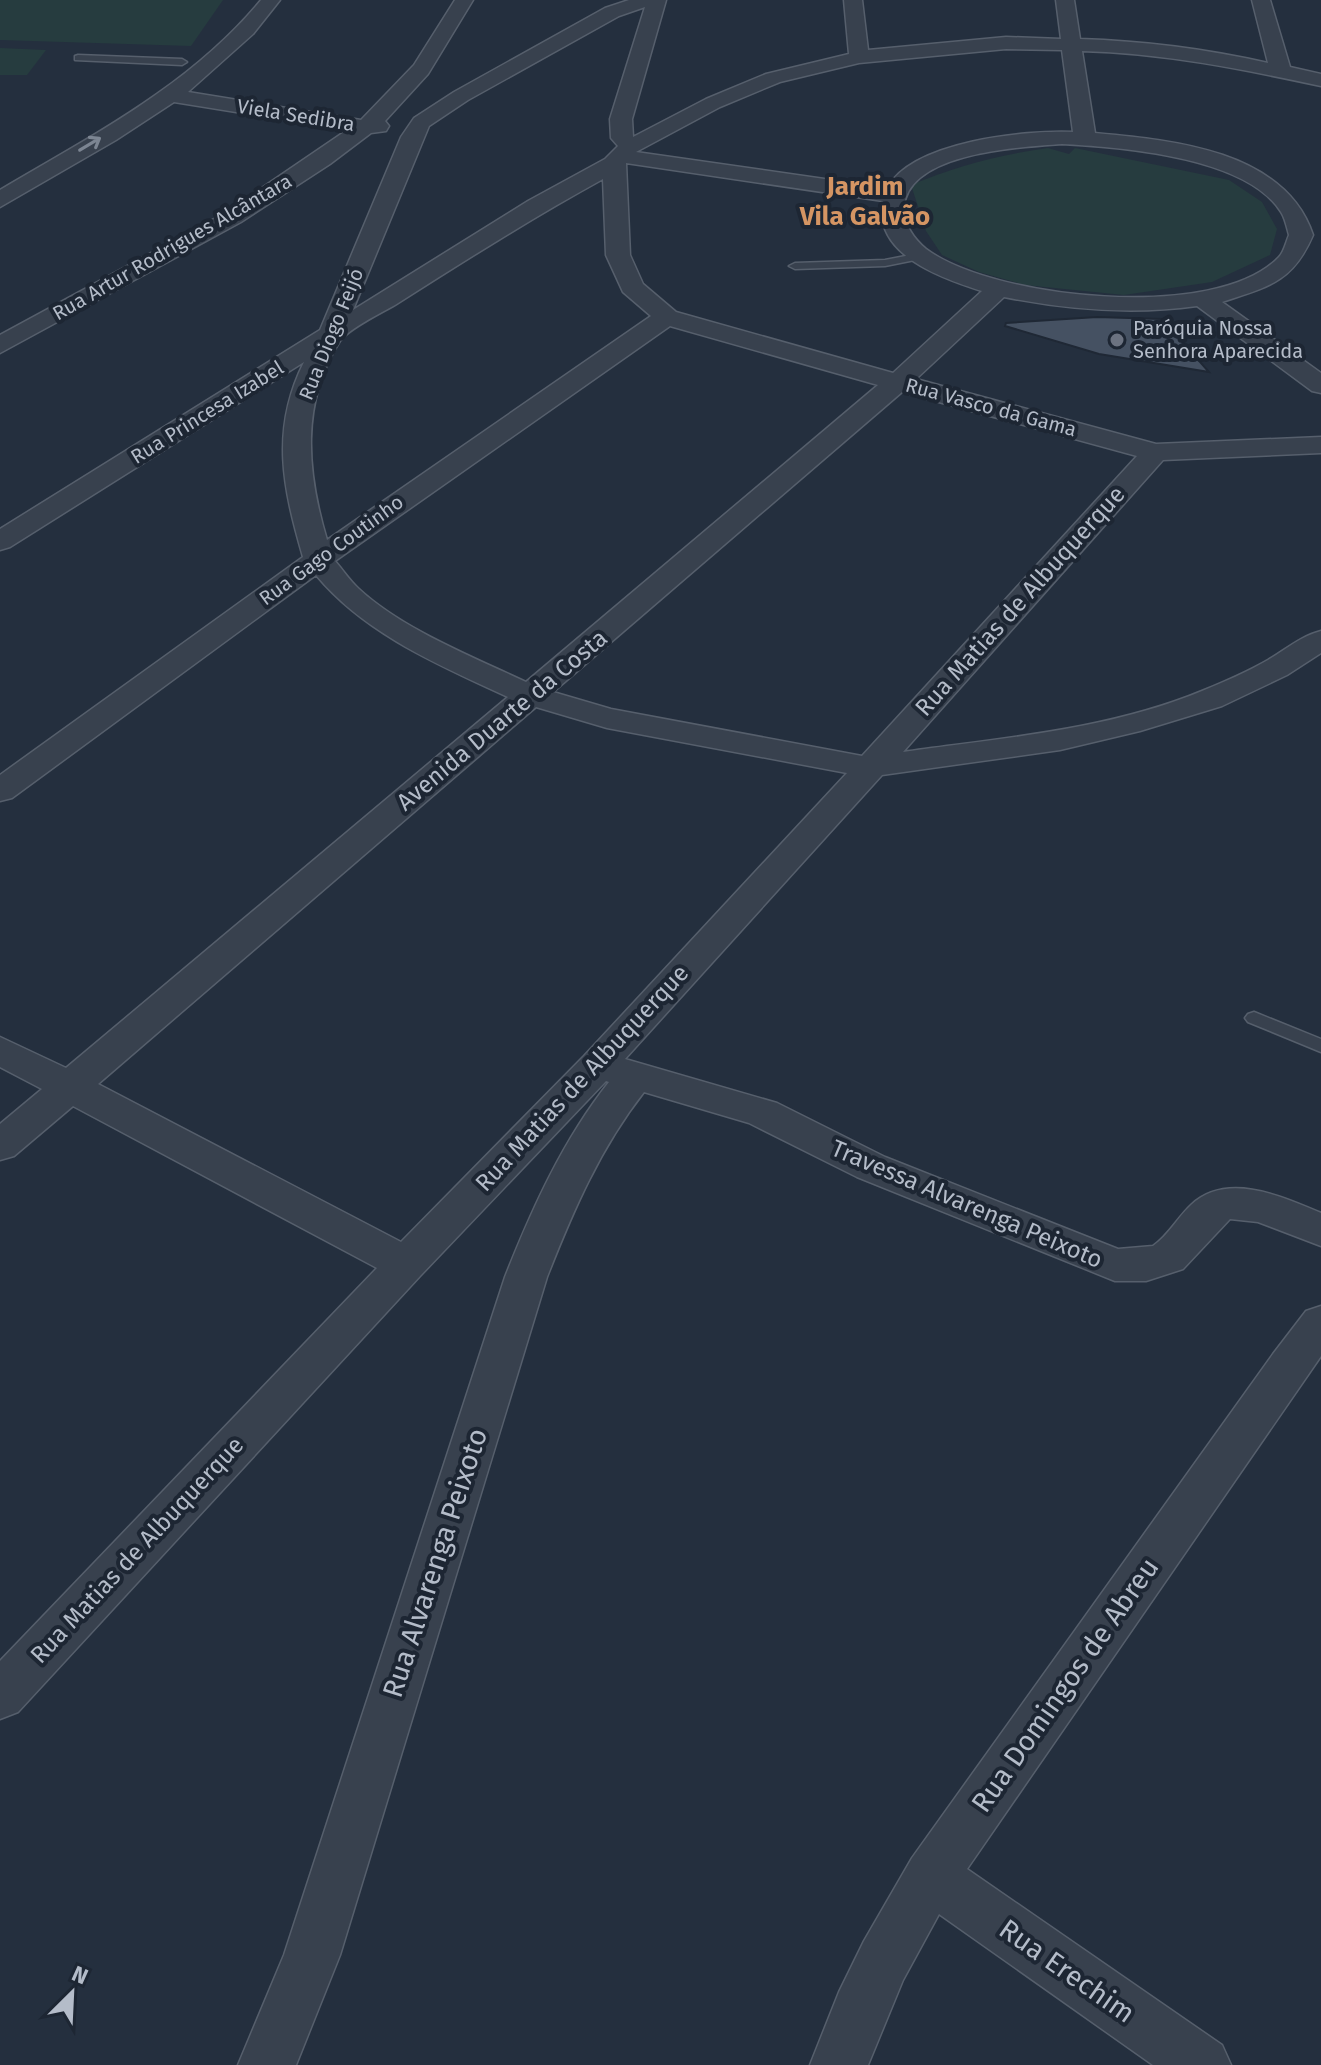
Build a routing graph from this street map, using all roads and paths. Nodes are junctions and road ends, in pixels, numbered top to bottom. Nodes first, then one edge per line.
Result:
1 (244, 0) edge
2 (271, 0) edge
3 (464, 0) edge
4 (853, 0) edge
5 (1065, 0) edge
6 (1261, 0) edge
7 (652, 4) edge
8 (1073, 46) junction
9 (859, 57) junction
10 (78, 58) dead end
11 (182, 62) junction
12 (1280, 69) junction
13 (1321, 80) edge
14 (171, 95) junction
15 (667, 102) dead end
16 (713, 103) junction
17 (421, 122) junction
18 (366, 127) junction
19 (1069, 133) junction
20 (622, 155) junction
21 (7, 172) edge
22 (42, 174) junction
23 (893, 196) junction
24 (0, 200) edge
25 (536, 206) junction
26 (615, 211) junction
27 (921, 256) junction
28 (795, 266) dead end
29 (999, 289) junction
30 (1203, 299) junction
31 (667, 317) junction
32 (330, 336) junction
33 (0, 345) edge
34 (898, 382) junction
35 (1321, 385) edge
36 (1321, 445) edge
37 (1155, 452) junction
38 (0, 541) edge
39 (318, 559) junction
40 (1321, 640) edge
41 (531, 696) junction
42 (867, 767) junction
43 (0, 791) edge
44 (1254, 1018) dead end
45 (1321, 1046) edge
46 (0, 1050) edge
47 (616, 1071) junction
48 (70, 1086) junction
49 (0, 1146) edge
50 (1321, 1230) edge
51 (406, 1264) junction
52 (1321, 1323) edge
53 (0, 1696) edge
54 (931, 1876) junction
55 (267, 2065) edge
56 (839, 2065) edge
57 (1202, 2065) edge

1 - 11 street
2 - 14 street
3 - 18 street, Rua Artur Rodrigues Alcântara
4 - 9 street
5 - 8 street
6 - 12 street
7 - 17 street
7 - 20 street
8 - 9 street, Rua Princesa Izabel
8 - 12 street, Rua Princesa Izabel
8 - 19 street
9 - 16 street, Rua Princesa Izabel
10 - 11 lane
11 - 21 street
12 - 13 street, Rua Princesa Izabel
14 - 18 street, Viela Sedibra
22 -> 14 street
15 - 16 street, Rua Princesa Izabel
16 - 20 street, Rua Princesa Izabel
17 - 18 street, Viela Sedibra
17 - 32 street, Rua Diogo Feijó
18 - 33 street, Rua Artur Rodrigues Alcântara
19 - 23 street
19 - 30 street
20 - 23 street
20 - 25 street, Rua Princesa Izabel
20 - 26 street
21 - 22 street
22 - 24 street
23 - 27 street
25 - 26 street, Rua Princesa Izabel
25 - 32 street, Rua Princesa Izabel
26 - 31 street
27 - 28 lane
27 - 29 street
29 - 30 street
29 - 34 street, Avenida Duarte da Costa
30 - 35 street
31 - 34 street, Rua Vasco da Gama
31 - 39 street, Rua Gago Coutinho
32 - 38 street, Rua Princesa Izabel
32 - 39 street, Rua Diogo Feijó
34 - 37 street, Rua Vasco da Gama
34 - 41 street, Avenida Duarte da Costa
36 - 37 street, Rua Vasco da Gama
37 - 42 street, Rua Matias de Albuquerque
39 - 41 street, Rua Diogo Feijó
39 - 43 street, Rua Gago Coutinho
40 - 42 street, Rua Diogo Feijó
41 - 42 street, Rua Diogo Feijó
41 - 48 street, Avenida Duarte da Costa
42 - 47 street, Rua Matias de Albuquerque
44 - 45 lane
46 - 48 street
47 - 50 street, Travessa Alvarenga Peixoto
47 - 51 street, Rua Matias de Albuquerque
47 - 55 street, Rua Alvarenga Peixoto
48 - 49 street, Avenida Duarte da Costa
48 - 51 street
51 - 53 street, Rua Matias de Albuquerque
52 - 54 street, Rua Domingos de Abreu
54 - 56 street, Rua Domingos de Abreu
54 - 57 street, Rua Erechim

